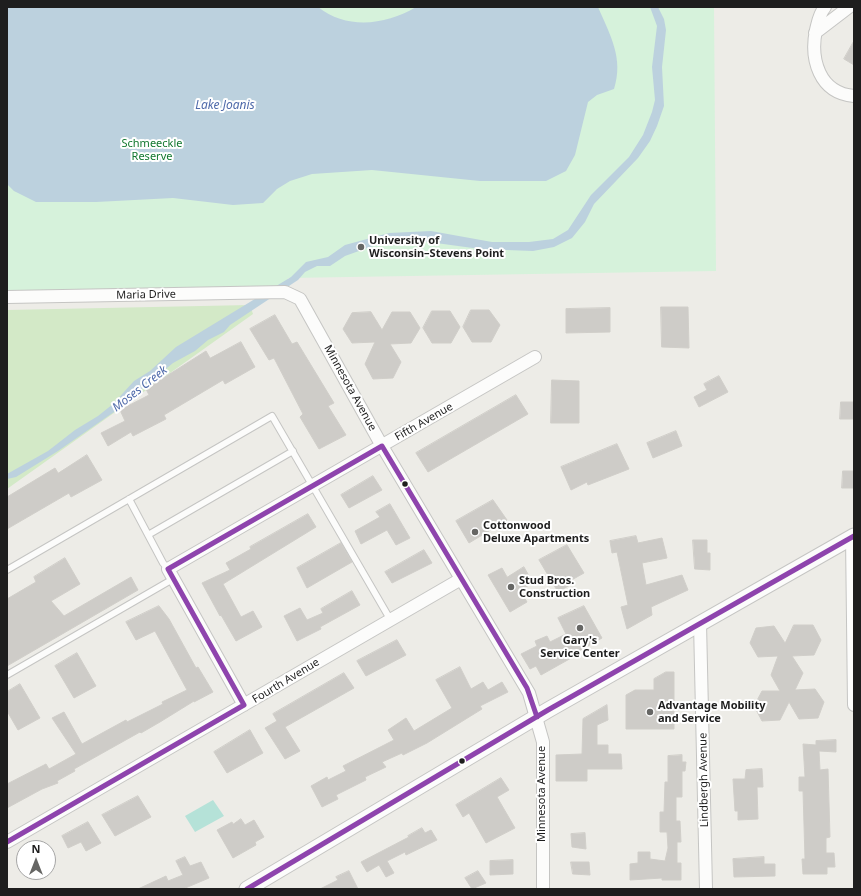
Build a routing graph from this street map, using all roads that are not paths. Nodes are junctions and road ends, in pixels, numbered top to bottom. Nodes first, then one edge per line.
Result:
1 (824, 7) edge
2 (849, 7) edge
3 (816, 33) junction
4 (854, 96) edge
5 (285, 292) joint
6 (7, 297) edge
7 (535, 357) dead end
8 (382, 446) junction
9 (292, 451) junction
10 (313, 486) junction
11 (129, 499) junction
12 (148, 535) junction
13 (853, 537) edge
14 (7, 570) edge
15 (170, 574) junction
16 (461, 579) junction
17 (390, 619) junction
18 (700, 623) junction
19 (7, 675) edge
20 (244, 705) junction
21 (854, 705) edge
22 (537, 717) junction
23 (7, 842) edge
24 (247, 889) edge
25 (543, 889) edge
26 (706, 889) edge

1 - 3 street
2 - 3 street
3 - 4 street
5 - 6 street, Maria Drive
5 - 8 street, Minnesota Avenue
7 - 8 street, Fifth Avenue
8 - 10 street, Fifth Avenue
8 - 16 street, Minnesota Avenue
9 - 10 lane
9 - 11 lane
9 - 12 lane
10 - 15 street, Fifth Avenue
10 - 17 lane
11 - 12 lane
11 - 14 lane
12 - 15 lane
13 - 18 street
13 - 21 street
15 - 19 lane
15 - 20 street
16 - 17 street, Fourth Avenue
16 - 22 street, Minnesota Avenue
17 - 20 street, Fourth Avenue
18 - 22 street
18 - 26 street, Lindbergh Avenue
20 - 23 street, Fourth Avenue
22 - 24 street
22 - 25 street, Minnesota Avenue

